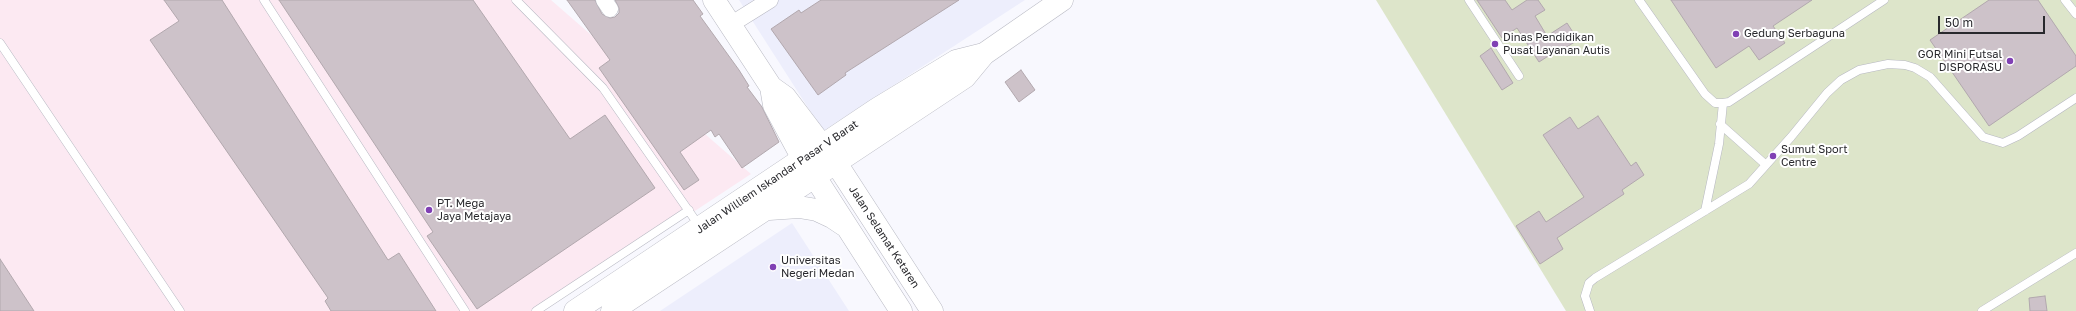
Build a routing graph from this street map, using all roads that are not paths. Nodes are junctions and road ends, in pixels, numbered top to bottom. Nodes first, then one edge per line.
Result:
1 (264, 0) edge
2 (516, 0) edge
3 (714, 0) edge
4 (770, 0) edge
5 (1469, 0) edge
6 (1639, 0) edge
7 (1884, 0) edge
8 (2065, 0) edge
9 (1058, 1) edge
10 (2076, 14) edge
11 (730, 25) junction
12 (0, 43) edge
13 (1519, 76) dead end
14 (771, 87) junction
15 (2076, 98) edge
16 (1723, 103) junction
17 (1720, 124) junction
18 (829, 155) junction
19 (803, 159) junction
20 (1765, 164) junction
21 (815, 177) junction
22 (765, 210) junction
23 (1705, 212) junction
24 (695, 219) junction
25 (847, 227) junction
26 (2076, 253) edge
27 (180, 311) edge
28 (465, 311) edge
29 (536, 311) edge
30 (575, 311) edge
31 (612, 311) edge
32 (901, 311) edge
33 (932, 311) edge
34 (1590, 311) edge
35 (1982, 311) edge

1 - 28 lane
2 - 24 lane
3 - 11 street, Jalan Selamat Ketaren
4 - 11 street
5 - 13 lane
6 - 16 lane
7 - 16 lane
8 - 10 lane
9 - 18 street, Jalan Williem Iskandar Pasar V Barat
11 - 14 street, Jalan Selamat Ketaren
12 - 27 lane
14 - 18 street, Jalan Selamat Ketaren
14 - 19 street, Jalan Selamat Ketaren
15 - 20 lane
16 - 17 lane
17 - 20 lane
17 - 23 lane
18 - 19 street, Jalan Williem Iskandar Pasar V Barat
18 - 21 street, Jalan Williem Iskandar Pasar V Barat
18 - 33 street, Jalan Selamat Ketaren
19 - 24 street, Jalan Williem Iskandar Pasar V Barat
20 - 23 lane
21 - 22 street, Jalan Williem Iskandar Pasar V Barat
21 - 25 street
22 - 25 street
22 - 31 street, Jalan Williem Iskandar Pasar V Barat
23 - 34 lane
24 - 29 lane
24 - 30 street, Jalan Williem Iskandar Pasar V Barat
25 - 32 street
26 - 35 lane

